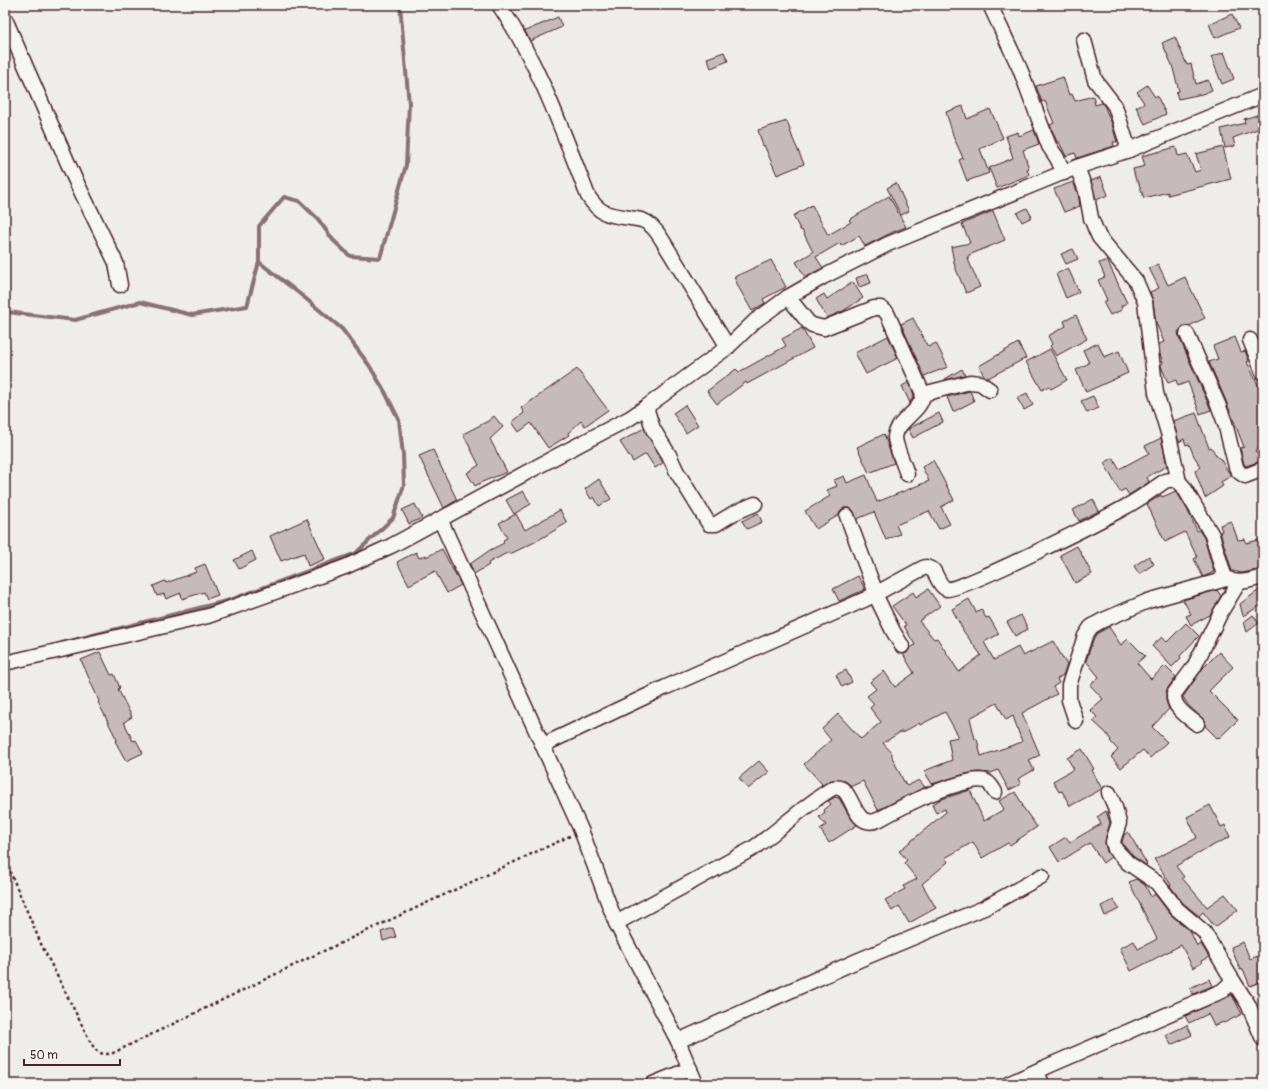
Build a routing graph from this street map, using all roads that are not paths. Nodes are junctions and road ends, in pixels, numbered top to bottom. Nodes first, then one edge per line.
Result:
1 (499, 5) edge
2 (990, 5) edge
3 (5, 19) edge
4 (1084, 40) dead end
5 (1263, 95) edge
6 (1130, 150) junction
7 (1077, 167) junction
8 (1064, 173) junction
9 (120, 284) dead end
10 (788, 297) junction
11 (1187, 334) dead end
12 (1250, 340) dead end
13 (728, 346) junction
14 (1263, 372) edge
15 (990, 390) dead end
16 (923, 394) junction
17 (646, 408) junction
18 (1263, 469) edge
19 (907, 474) dead end
20 (1179, 482) junction
21 (755, 504) dead end
22 (847, 516) dead end
23 (440, 519) junction
24 (1263, 578) edge
25 (1233, 580) junction
26 (876, 594) junction
27 (902, 646) dead end
28 (5, 663) edge
29 (1076, 721) dead end
30 (1197, 724) dead end
31 (542, 746) junction
32 (995, 792) dead end
33 (1110, 793) dead end
34 (1042, 876) dead end
35 (616, 923) junction
36 (1233, 981) junction
37 (1263, 1038) edge
38 (678, 1041) junction
39 (690, 1068) junction
40 (1037, 1071) junction
41 (653, 1084) edge
42 (696, 1084) edge
43 (1008, 1084) edge
44 (1042, 1084) edge

1 - 13 street
2 - 8 street
3 - 9 street
4 - 6 street
5 - 6 street
6 - 7 street
7 - 8 street
7 - 20 street
8 - 10 street
10 - 13 street
10 - 16 street
11 - 18 street
12 - 14 street
13 - 17 street
15 - 16 street
16 - 19 street
17 - 21 street
17 - 23 street
20 - 25 street
20 - 26 street
22 - 26 street
23 - 28 street
23 - 31 street
24 - 25 street
25 - 29 street
25 - 30 street
26 - 27 street
26 - 31 street
31 - 35 street
32 - 35 street
33 - 36 street
34 - 38 street
35 - 38 street
36 - 37 street
36 - 40 street
38 - 39 street
39 - 41 street
39 - 42 street
40 - 43 street
40 - 44 street

